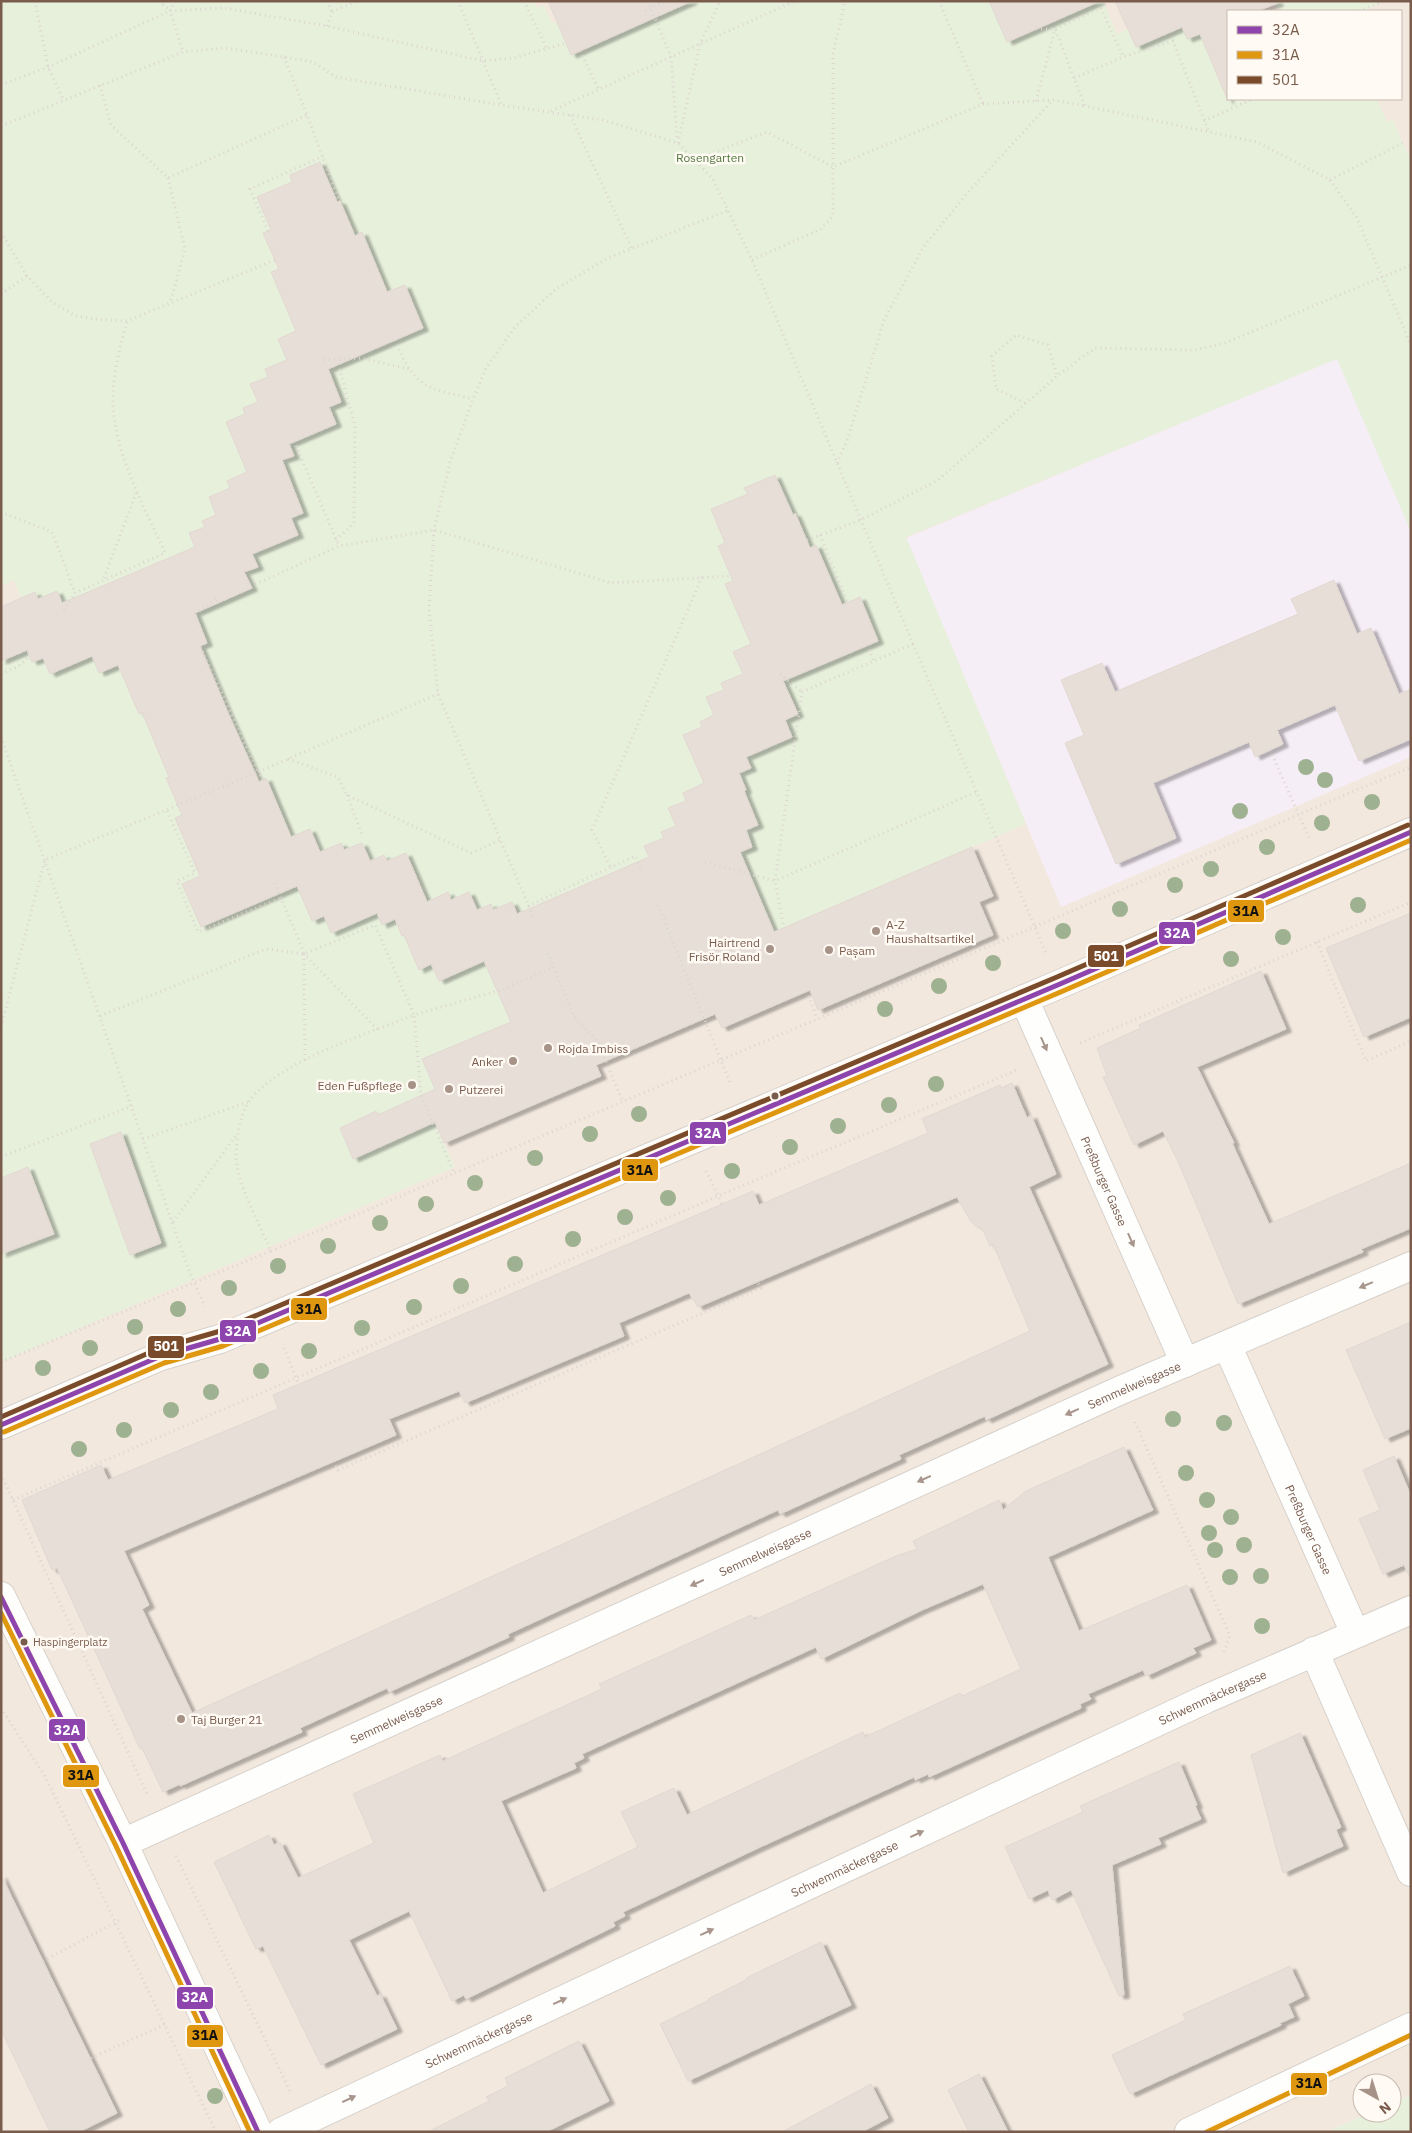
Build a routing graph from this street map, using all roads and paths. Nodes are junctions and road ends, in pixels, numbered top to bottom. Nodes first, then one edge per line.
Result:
1 (35, 1) edge
2 (159, 1) edge
3 (175, 1) edge
4 (327, 1) edge
5 (357, 1) edge
6 (458, 1) edge
7 (524, 1) edge
8 (648, 1) edge
9 (665, 1) edge
10 (720, 1) edge
11 (795, 1) edge
12 (845, 1) edge
13 (939, 1) edge
14 (1102, 1) edge
15 (1383, 1) edge
16 (650, 8) junction
17 (1101, 8) junction
18 (1361, 10) edge
19 (170, 11) junction
20 (645, 11) dead end
21 (332, 12) junction
22 (327, 26) junction
23 (1036, 29) dead end
24 (1055, 29) junction
25 (566, 43) dead end
26 (700, 44) junction
27 (547, 48) junction
28 (580, 51) dead end
29 (183, 52) junction
30 (284, 57) junction
31 (672, 57) junction
32 (1123, 57) junction
33 (484, 61) junction
34 (48, 67) junction
35 (1074, 78) junction
36 (1, 85) edge
37 (100, 85) junction
38 (599, 90) junction
39 (63, 99) junction
40 (1053, 100) junction
41 (1251, 100) edge
42 (1036, 101) junction
43 (983, 104) junction
44 (502, 105) junction
45 (1085, 106) junction
46 (550, 111) junction
47 (570, 114) junction
48 (308, 115) junction
49 (1204, 121) junction
50 (1, 126) edge
51 (1209, 132) junction
52 (678, 143) junction
53 (1403, 143) dead end
54 (323, 156) junction
55 (695, 160) junction
56 (833, 167) junction
57 (168, 178) junction
58 (1330, 180) junction
59 (339, 201) dead end
60 (729, 210) junction
61 (268, 231) dead end
62 (1, 232) edge
63 (632, 249) junction
64 (275, 260) dead end
65 (752, 260) junction
66 (1411, 265) edge
67 (27, 276) junction
68 (1383, 278) junction
69 (1, 294) edge
70 (170, 304) junction
71 (127, 321) junction
72 (395, 340) dead end
73 (1411, 345) edge
74 (324, 360) dead end
75 (337, 360) junction
76 (409, 369) junction
77 (1057, 376) junction
78 (473, 399) junction
79 (1025, 404) junction
80 (294, 441) dead end
81 (836, 464) junction
82 (137, 490) junction
83 (1, 512) edge
84 (861, 520) junction
85 (434, 530) junction
86 (820, 535) junction
87 (336, 540) junction
88 (807, 540) dead end
89 (338, 546) junction
90 (731, 576) dead end
91 (702, 578) junction
92 (104, 579) junction
93 (250, 585) dead end
94 (75, 593) junction
95 (217, 599) dead end
96 (848, 603) dead end
97 (64, 610) dead end
98 (195, 614) dead end
99 (912, 644) junction
100 (867, 645) dead end
101 (200, 646) dead end
102 (29, 657) dead end
103 (874, 661) junction
104 (1, 674) edge
105 (780, 674) dead end
106 (802, 692) junction
107 (438, 694) junction
108 (1, 737) edge
109 (1270, 750) dead end
110 (288, 759) junction
111 (1411, 767) edge
112 (258, 772) junction
113 (263, 780) dead end
114 (976, 792) junction
115 (347, 795) junction
116 (167, 811) junction
117 (1298, 814) junction
118 (1411, 832) edge
119 (363, 837) dead end
120 (500, 840) junction
121 (44, 860) junction
122 (705, 862) dead end
123 (610, 866) junction
124 (1324, 868) junction
125 (641, 870) dead end
126 (775, 881) junction
127 (275, 883) dead end
128 (281, 898) junction
129 (1411, 902) edge
130 (528, 906) junction
131 (658, 906) dead end
132 (533, 916) dead end
133 (1034, 926) junction
134 (784, 928) dead end
135 (1317, 942) junction
136 (548, 953) dead end
137 (304, 954) junction
138 (554, 968) junction
139 (1060, 984) junction
140 (807, 991) dead end
141 (1024, 999) junction
142 (414, 1015) junction
143 (100, 1016) junction
144 (817, 1019) junction
145 (1, 1027) edge
146 (378, 1030) junction
147 (1411, 1041) edge
148 (1049, 1056) junction
149 (305, 1060) junction
150 (721, 1060) junction
151 (249, 1102) junction
152 (623, 1102) junction
153 (132, 1106) junction
154 (745, 1118) junction
155 (237, 1134) junction
156 (143, 1139) junction
157 (1, 1157) edge
158 (454, 1173) junction
159 (172, 1222) junction
160 (271, 1251) junction
161 (1411, 1266) edge
162 (758, 1281) dead end
163 (194, 1282) junction
164 (220, 1339) junction
165 (1227, 1345) junction
166 (1, 1362) edge
167 (1185, 1363) junction
168 (1120, 1390) junction
169 (1, 1425) edge
170 (333, 1461) dead end
171 (13, 1500) dead end
172 (1, 1596) edge
173 (1411, 1610) edge
174 (1355, 1633) junction
175 (1314, 1651) junction
176 (1206, 1699) junction
177 (1, 1708) edge
178 (122, 1843) junction
179 (1411, 1872) edge
180 (151, 1903) junction
181 (115, 1922) junction
182 (43, 1961) dead end
183 (200, 2008) junction
184 (164, 2025) junction
185 (1411, 2027) edge
186 (91, 2058) dead end
187 (293, 2126) edge
188 (216, 2132) edge
189 (258, 2132) edge
190 (1189, 2132) edge

1 - 34 path
2 - 19 path
3 - 19 path
4 - 21 path
5 - 21 path
6 - 33 path
7 - 27 path
8 - 16 path
9 - 16 path
10 - 26 path
11 - 26 path
12 - 56 path
13 - 43 path
14 - 17 path
15 - 18 path
16 - 20 path
16 - 31 path
17 - 24 path
17 - 32 path
19 - 22 path
19 - 29 path
19 - 34 path
21 - 22 path
22 - 33 path
23 - 24 path
24 - 35 path
24 - 42 path
25 - 27 path
26 - 31 path
26 - 52 path
27 - 33 path
28 - 38 path
29 - 30 path
29 - 37 path
30 - 44 path
30 - 48 path
31 - 38 path
31 - 52 path
32 - 35 path
32 - 49 path
33 - 44 path
34 - 36 path
34 - 39 path
35 - 45 path
37 - 39 path
37 - 57 path
38 - 46 path
39 - 50 path
40 - 42 path
40 - 45 path
40 - 81 path
41 - 49 path
42 - 43 path
43 - 56 path
44 - 46 path
45 - 51 path
46 - 47 path
47 - 52 path
47 - 63 path
48 - 54 path
48 - 57 path
49 - 51 path
51 - 58 path
52 - 55 path
53 - 58 path
54 - 59 path
54 - 61 path
55 - 56 path
55 - 60 path
56 - 65 path
57 - 70 path
58 - 68 path
60 - 63 path
60 - 65 path
62 - 67 path
63 - 78 path
64 - 70 path
65 - 81 path
66 - 68 path
67 - 69 path
67 - 71 path
68 - 73 path
68 - 77 path
70 - 71 path
71 - 82 path
72 - 76 path
74 - 75 path
75 - 76 path
75 - 87 path
76 - 78 path
77 - 79 path
77 - 79 path
78 - 85 path
79 - 84 path
80 - 87 path
81 - 84 path
82 - 92 path
82 - 92 path
83 - 94 path
84 - 86 path
84 - 99 path
85 - 89 path
85 - 91 path
85 - 107 path
86 - 88 path
86 - 96 path
87 - 89 path
89 - 93 path
90 - 91 path
91 - 123 path
92 - 94 path
94 - 97 path
95 - 98 path
99 - 103 path
99 - 114 path
100 - 103 path
101 - 112 path
102 - 104 path
103 - 106 path
105 - 106 path
106 - 126 path
107 - 110 path
107 - 120 path
108 - 121 path
109 - 117 path
110 - 112 path
110 - 115 path
111 - 117 path
112 - 113 path
112 - 116 path
114 - 126 path
114 - 133 path
115 - 119 path
115 - 120 path
116 - 121 path
116 - 128 path
117 - 124 path
117 - 133 path
118 - 124 street
120 - 130 path
121 - 143 path
121 - 145 path
122 - 126 path
123 - 125 path
123 - 130 path
124 - 139 street
126 - 134 path
127 - 128 path
128 - 137 path
129 - 135 path
130 - 132 path
131 - 150 path
133 - 139 path
133 - 144 path
135 - 147 path
135 - 148 path
136 - 138 path
137 - 142 path
137 - 143 path
137 - 146 path
137 - 149 path
138 - 142 path
138 - 152 path
139 - 141 street
140 - 144 path
141 -> 148 street, Preßburger Gasse
141 - 154 street
142 - 146 path
142 - 158 path
143 - 153 path
144 - 150 path
146 - 149 path
148 -> 167 street, Preßburger Gasse
148 - 171 path
149 - 151 path
150 - 152 path
150 - 154 path
151 - 155 path
151 - 156 path
152 - 158 path
153 - 156 path
153 - 157 path
154 - 164 street
155 - 159 path
155 - 160 path
156 - 159 path
158 - 160 path
159 - 163 path
160 - 163 path
161 -> 165 street, Semmelweisgasse
162 - 170 path
163 - 164 path
163 - 166 path
164 - 169 street
165 - 167 street, Semmelweisgasse
165 - 174 street, Preßburger Gasse
167 - 168 street, Semmelweisgasse
168 - 176 path
168 -> 178 street, Semmelweisgasse
172 - 178 street
173 - 174 street, Schwemmäckergasse
174 - 175 street, Schwemmäckergasse
175 - 176 street, Schwemmäckergasse
175 - 179 street
187 -> 176 street, Schwemmäckergasse
177 - 181 path
178 - 180 street
180 - 181 path
180 - 183 street
181 - 182 path
181 - 184 path
183 - 184 path
183 - 189 street
184 - 186 path
184 - 188 path
185 - 190 street

